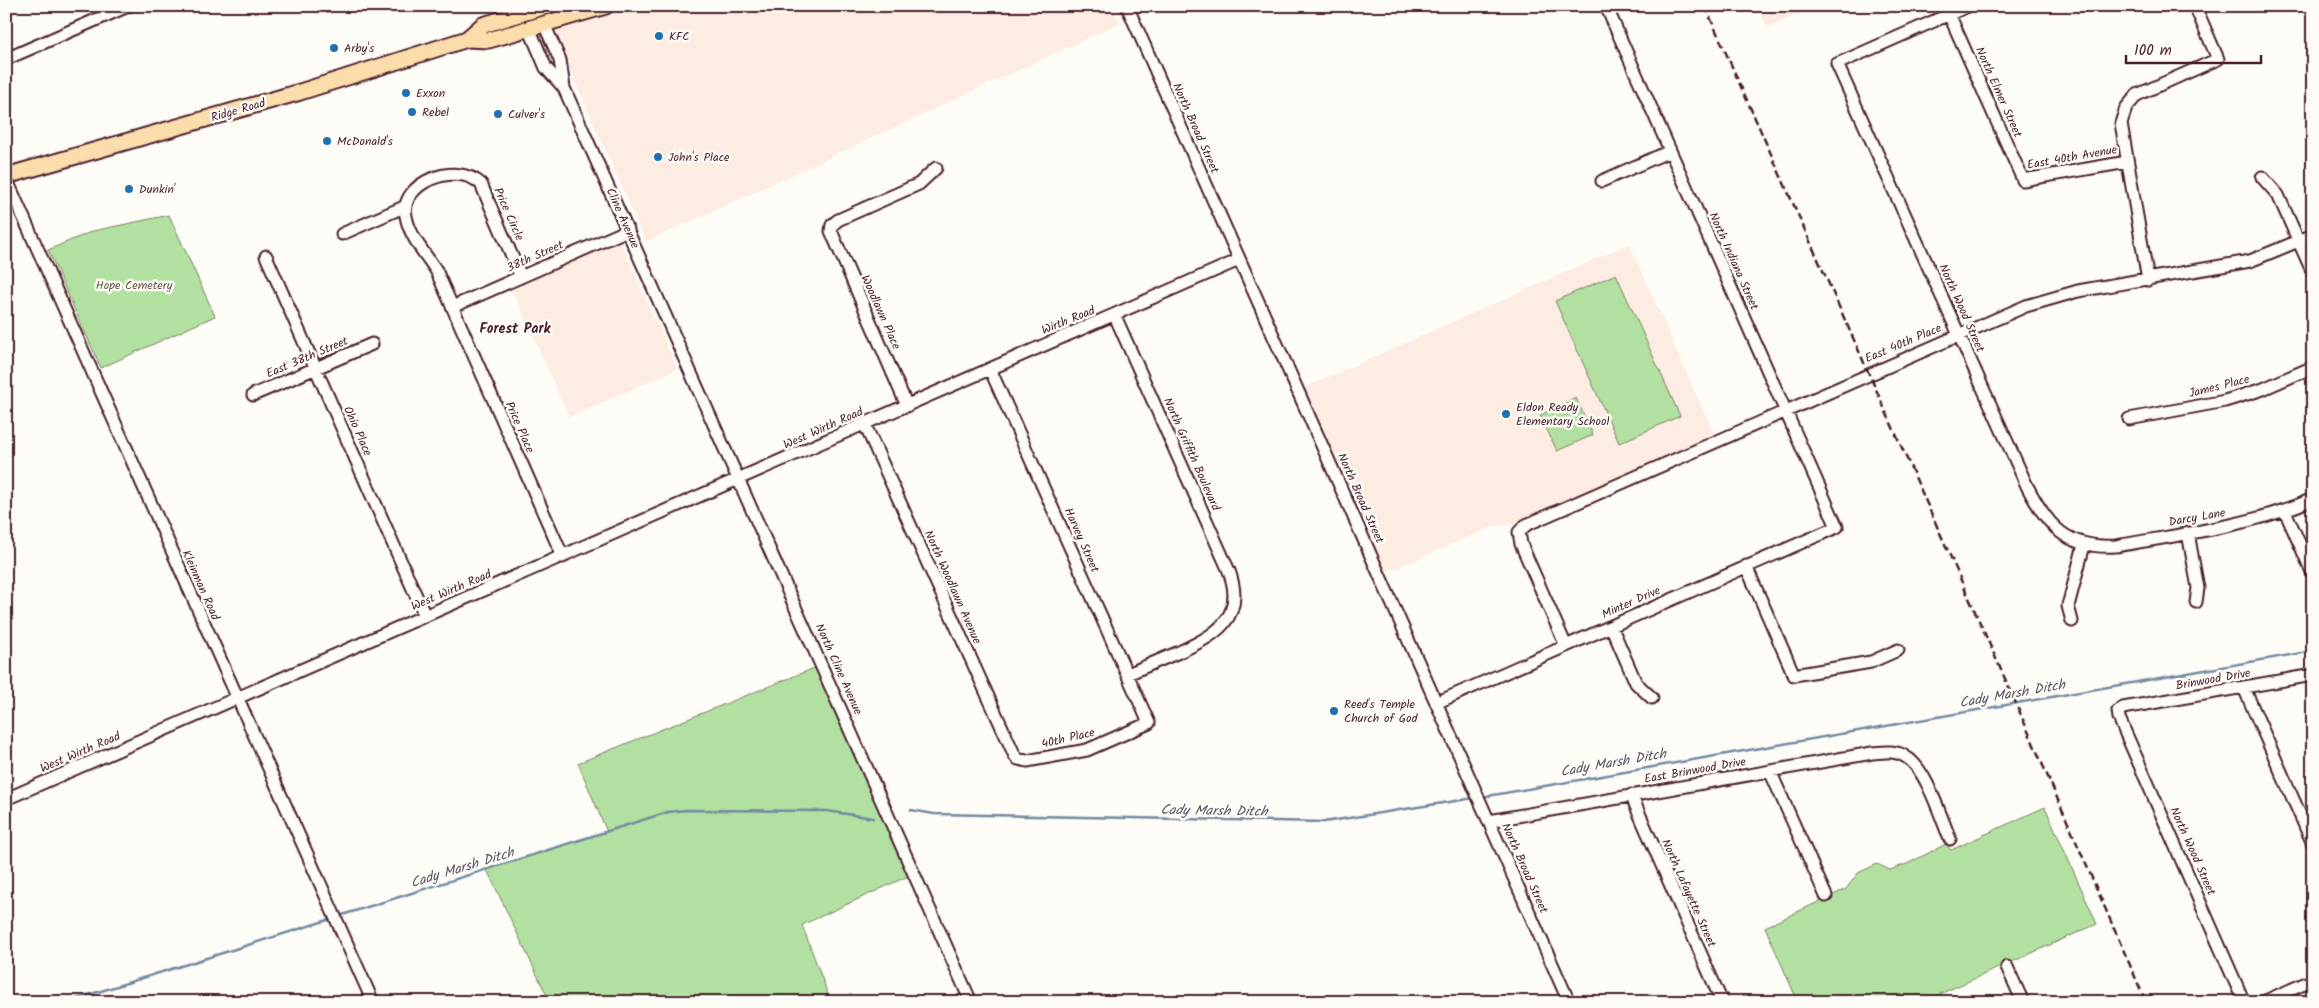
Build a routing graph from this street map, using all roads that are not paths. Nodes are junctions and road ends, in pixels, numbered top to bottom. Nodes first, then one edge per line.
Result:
1 (128, 6) edge
2 (606, 6) edge
3 (1127, 6) edge
4 (1606, 6) edge
5 (1968, 6) edge
6 (2195, 6) edge
7 (533, 8) edge
8 (1949, 14) junction
9 (544, 24) junction
10 (529, 28) junction
11 (467, 39) junction
12 (6, 59) edge
13 (564, 88) junction
14 (1670, 151) junction
15 (2126, 162) junction
16 (936, 168) dead end
17 (6, 177) edge
18 (2262, 177) dead end
19 (2023, 180) joint
20 (1602, 181) dead end
21 (406, 206) junction
22 (628, 230) junction
23 (342, 234) dead end
24 (2313, 234) edge
25 (2298, 241) junction
26 (266, 256) dead end
27 (1239, 260) junction
28 (2313, 272) edge
29 (522, 277) junction
30 (2148, 280) junction
31 (452, 307) junction
32 (1115, 316) junction
33 (1959, 334) junction
34 (372, 344) dead end
35 (681, 348) joint
36 (2313, 367) edge
37 (316, 368) junction
38 (990, 369) junction
39 (253, 395) dead end
40 (908, 406) junction
41 (1785, 411) junction
42 (2129, 419) dead end
43 (865, 425) junction
44 (740, 479) junction
45 (2313, 499) edge
46 (2285, 511) junction
47 (1837, 527) joint
48 (2188, 533) junction
49 (2084, 545) junction
50 (563, 557) junction
51 (1746, 566) junction
52 (2313, 574) edge
53 (2196, 602) dead end
54 (425, 616) junction
55 (2072, 621) dead end
56 (1611, 626) junction
57 (1566, 646) junction
58 (1898, 650) dead end
59 (1128, 674) junction
60 (2313, 675) edge
61 (2244, 688) junction
62 (1652, 698) dead end
63 (237, 700) junction
64 (1436, 703) junction
65 (2118, 711) joint
66 (1149, 723) joint
67 (1018, 759) joint
68 (1770, 771) junction
69 (1631, 795) junction
70 (6, 799) edge
71 (1490, 821) junction
72 (1950, 839) dead end
73 (2313, 844) edge
74 (1826, 896) dead end
75 (2007, 967) dead end
76 (2313, 980) edge
77 (373, 1002) edge
78 (971, 1002) edge
79 (1569, 1002) edge
80 (1722, 1002) edge
81 (2023, 1002) edge
82 (2244, 1002) edge
83 (2263, 1002) edge

1 - 12 street
2 - 9 main road, Ridge Road
3 - 27 street, North Broad Street
4 - 14 street, North Indiana Street
5 - 8 street
6 - 15 street
7 - 9 main road, Cline Avenue
7 - 10 main road, Cline Avenue
7 - 11 main road, Ridge Road
8 - 19 street, North Elmer Street
8 - 33 street, North Wood Street
9 - 10 main road, Ridge Road
9 - 13 street, Cline Avenue
10 - 11 main road, Ridge Road
10 - 13 street, Cline Avenue
11 - 17 main road, Ridge Road
13 - 22 street, Cline Avenue
14 - 20 street
14 - 41 street, North Indiana Street
15 - 19 street, East 40th Avenue
15 - 30 street
16 - 40 street, Woodlawn Place
17 - 63 street, Kleinman Road
18 - 25 street
21 - 23 street
21 - 29 street, Price Circle
21 - 31 street
22 - 29 street, 38th Street
22 - 35 street, Cline Avenue
24 - 25 street, East 40th Place
25 - 28 street
25 - 30 street, East 40th Place
26 - 37 street, Ohio Place
27 - 32 street, Wirth Road
27 - 64 street, North Broad Street
29 - 31 street, 38th Street
30 - 33 street, East 40th Place
31 - 50 street, Price Place
32 - 38 street, Wirth Road
32 - 59 street, North Griffith Boulevard
33 - 41 street, East 40th Place
33 - 49 street, North Wood Street
34 - 37 street, East 38th Street
35 - 44 street, North Cline Avenue
36 - 42 street, James Place
37 - 39 street, East 38th Street
37 - 54 street, Ohio Place
38 - 40 street, Wirth Road
38 - 59 street, Harvey Street
40 - 43 street, West Wirth Road
41 - 47 street, North Indiana Street
41 - 57 street, East 40th Place
43 - 44 street, West Wirth Road
43 - 67 street, North Woodlawn Avenue
44 - 50 street, West Wirth Road
44 - 78 street, North Cline Avenue
45 - 46 street, Darcy Lane
46 - 48 street, Darcy Lane
46 - 52 street
47 - 51 street, Minter Drive
48 - 49 street, Darcy Lane
48 - 53 street
49 - 55 street
50 - 54 street, West Wirth Road
51 - 56 street, Minter Drive
51 - 58 street
54 - 63 street, West Wirth Road
56 - 57 street, Minter Drive
56 - 62 street
57 - 64 street, Minter Drive
59 - 66 street, Harvey Street
60 - 61 street, Brinwood Drive
61 - 65 street, Brinwood Drive
61 - 73 street
63 - 70 street, West Wirth Road
63 - 77 street, Kleinman Road
64 - 71 street, North Broad Street
65 - 82 street, North Wood Street
66 - 67 street, 40th Place
68 - 69 street, East Brinwood Drive
68 - 72 street, East Brinwood Drive
68 - 74 street
69 - 71 street, East Brinwood Drive
69 - 80 street, North Lafayette Street
71 - 79 street, North Broad Street
75 - 81 street
76 - 83 street

